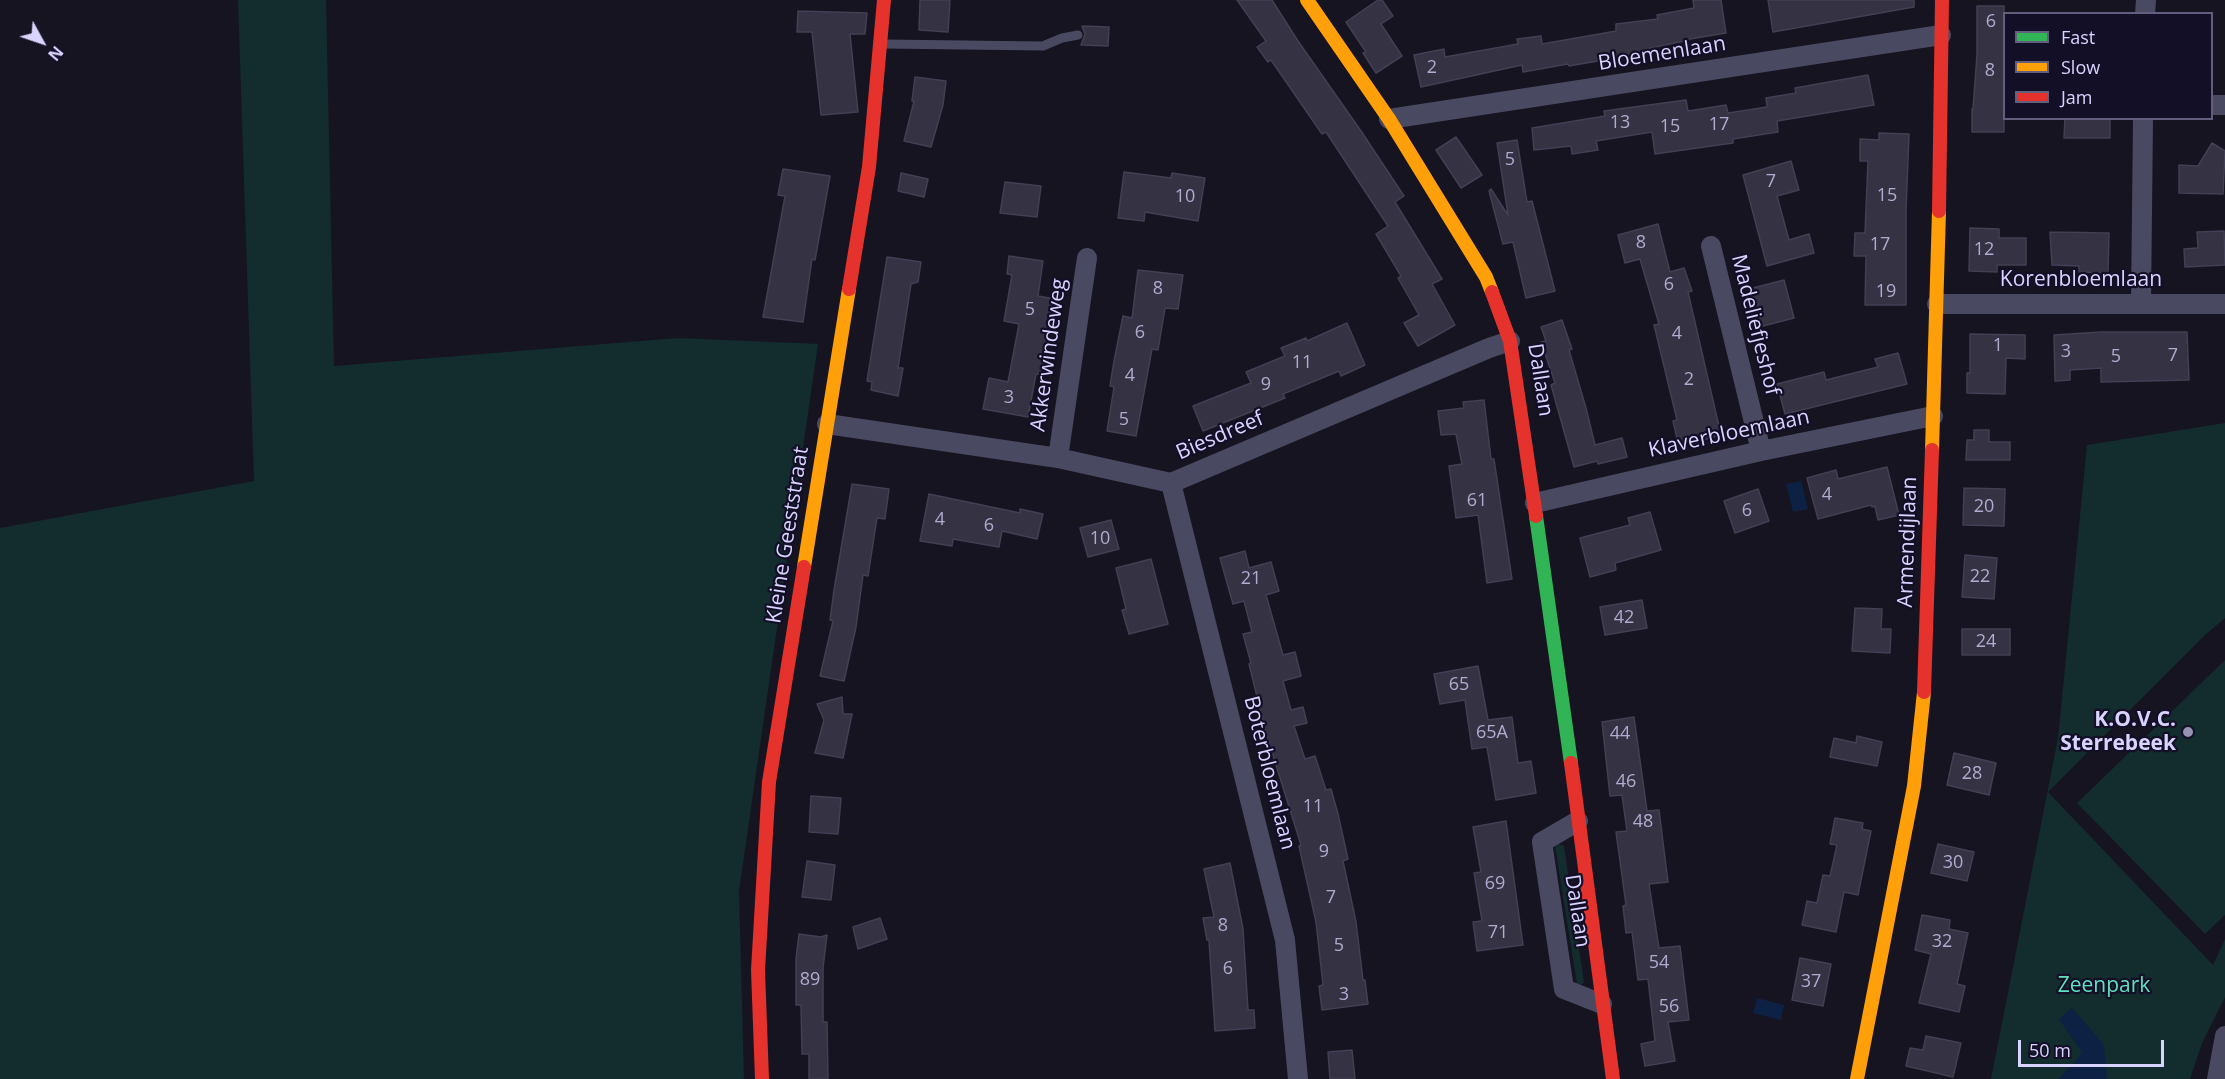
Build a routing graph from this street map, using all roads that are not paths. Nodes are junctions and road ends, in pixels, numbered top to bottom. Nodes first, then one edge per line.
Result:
1 (884, 0) edge
2 (1307, 0) edge
3 (1942, 0) edge
4 (1078, 35) dead end
5 (1941, 35) junction
6 (880, 44) junction
7 (1389, 119) junction
8 (2143, 120) edge
9 (1711, 246) dead end
10 (1087, 258) dead end
11 (1937, 304) junction
12 (2141, 304) junction
13 (2225, 304) edge
14 (1510, 341) junction
15 (1933, 416) junction
16 (827, 423) junction
17 (1761, 451) junction
18 (1058, 458) junction
19 (1171, 483) junction
20 (1535, 503) junction
21 (1578, 821) junction
22 (1602, 1005) junction
23 (2224, 1042) edge
24 (762, 1079) edge
25 (1298, 1079) edge
26 (1613, 1079) edge
27 (1857, 1079) edge
28 (2217, 1079) edge

1 - 6 street, Kleine Geeststraat
2 - 7 street, Dallaan
3 - 5 street, Armendijlaan
4 - 6 lane
5 - 7 street, Bloemenlaan
5 - 11 street, Armendijlaan
6 - 16 street, Kleine Geeststraat
7 - 14 street, Dallaan
8 - 12 street
9 - 17 street, Madeliefjeshof
10 - 18 street, Akkerwindeweg
11 - 12 street, Korenbloemlaan
11 - 15 street, Armendijlaan
12 - 13 street, Korenbloemlaan
14 - 19 street, Biesdreef
14 - 20 street, Dallaan
15 - 17 street, Klaverbloemlaan
15 - 27 street, Armendijlaan
16 - 18 street, Biesdreef
16 - 24 street, Kleine Geeststraat
17 - 20 street, Klaverbloemlaan
18 - 19 street, Biesdreef
19 - 25 street, Boterbloemlaan
20 - 21 street, Dallaan
21 - 22 street, Dallaan
21 - 22 street, Dallaan
22 - 26 street, Dallaan
23 - 28 street

